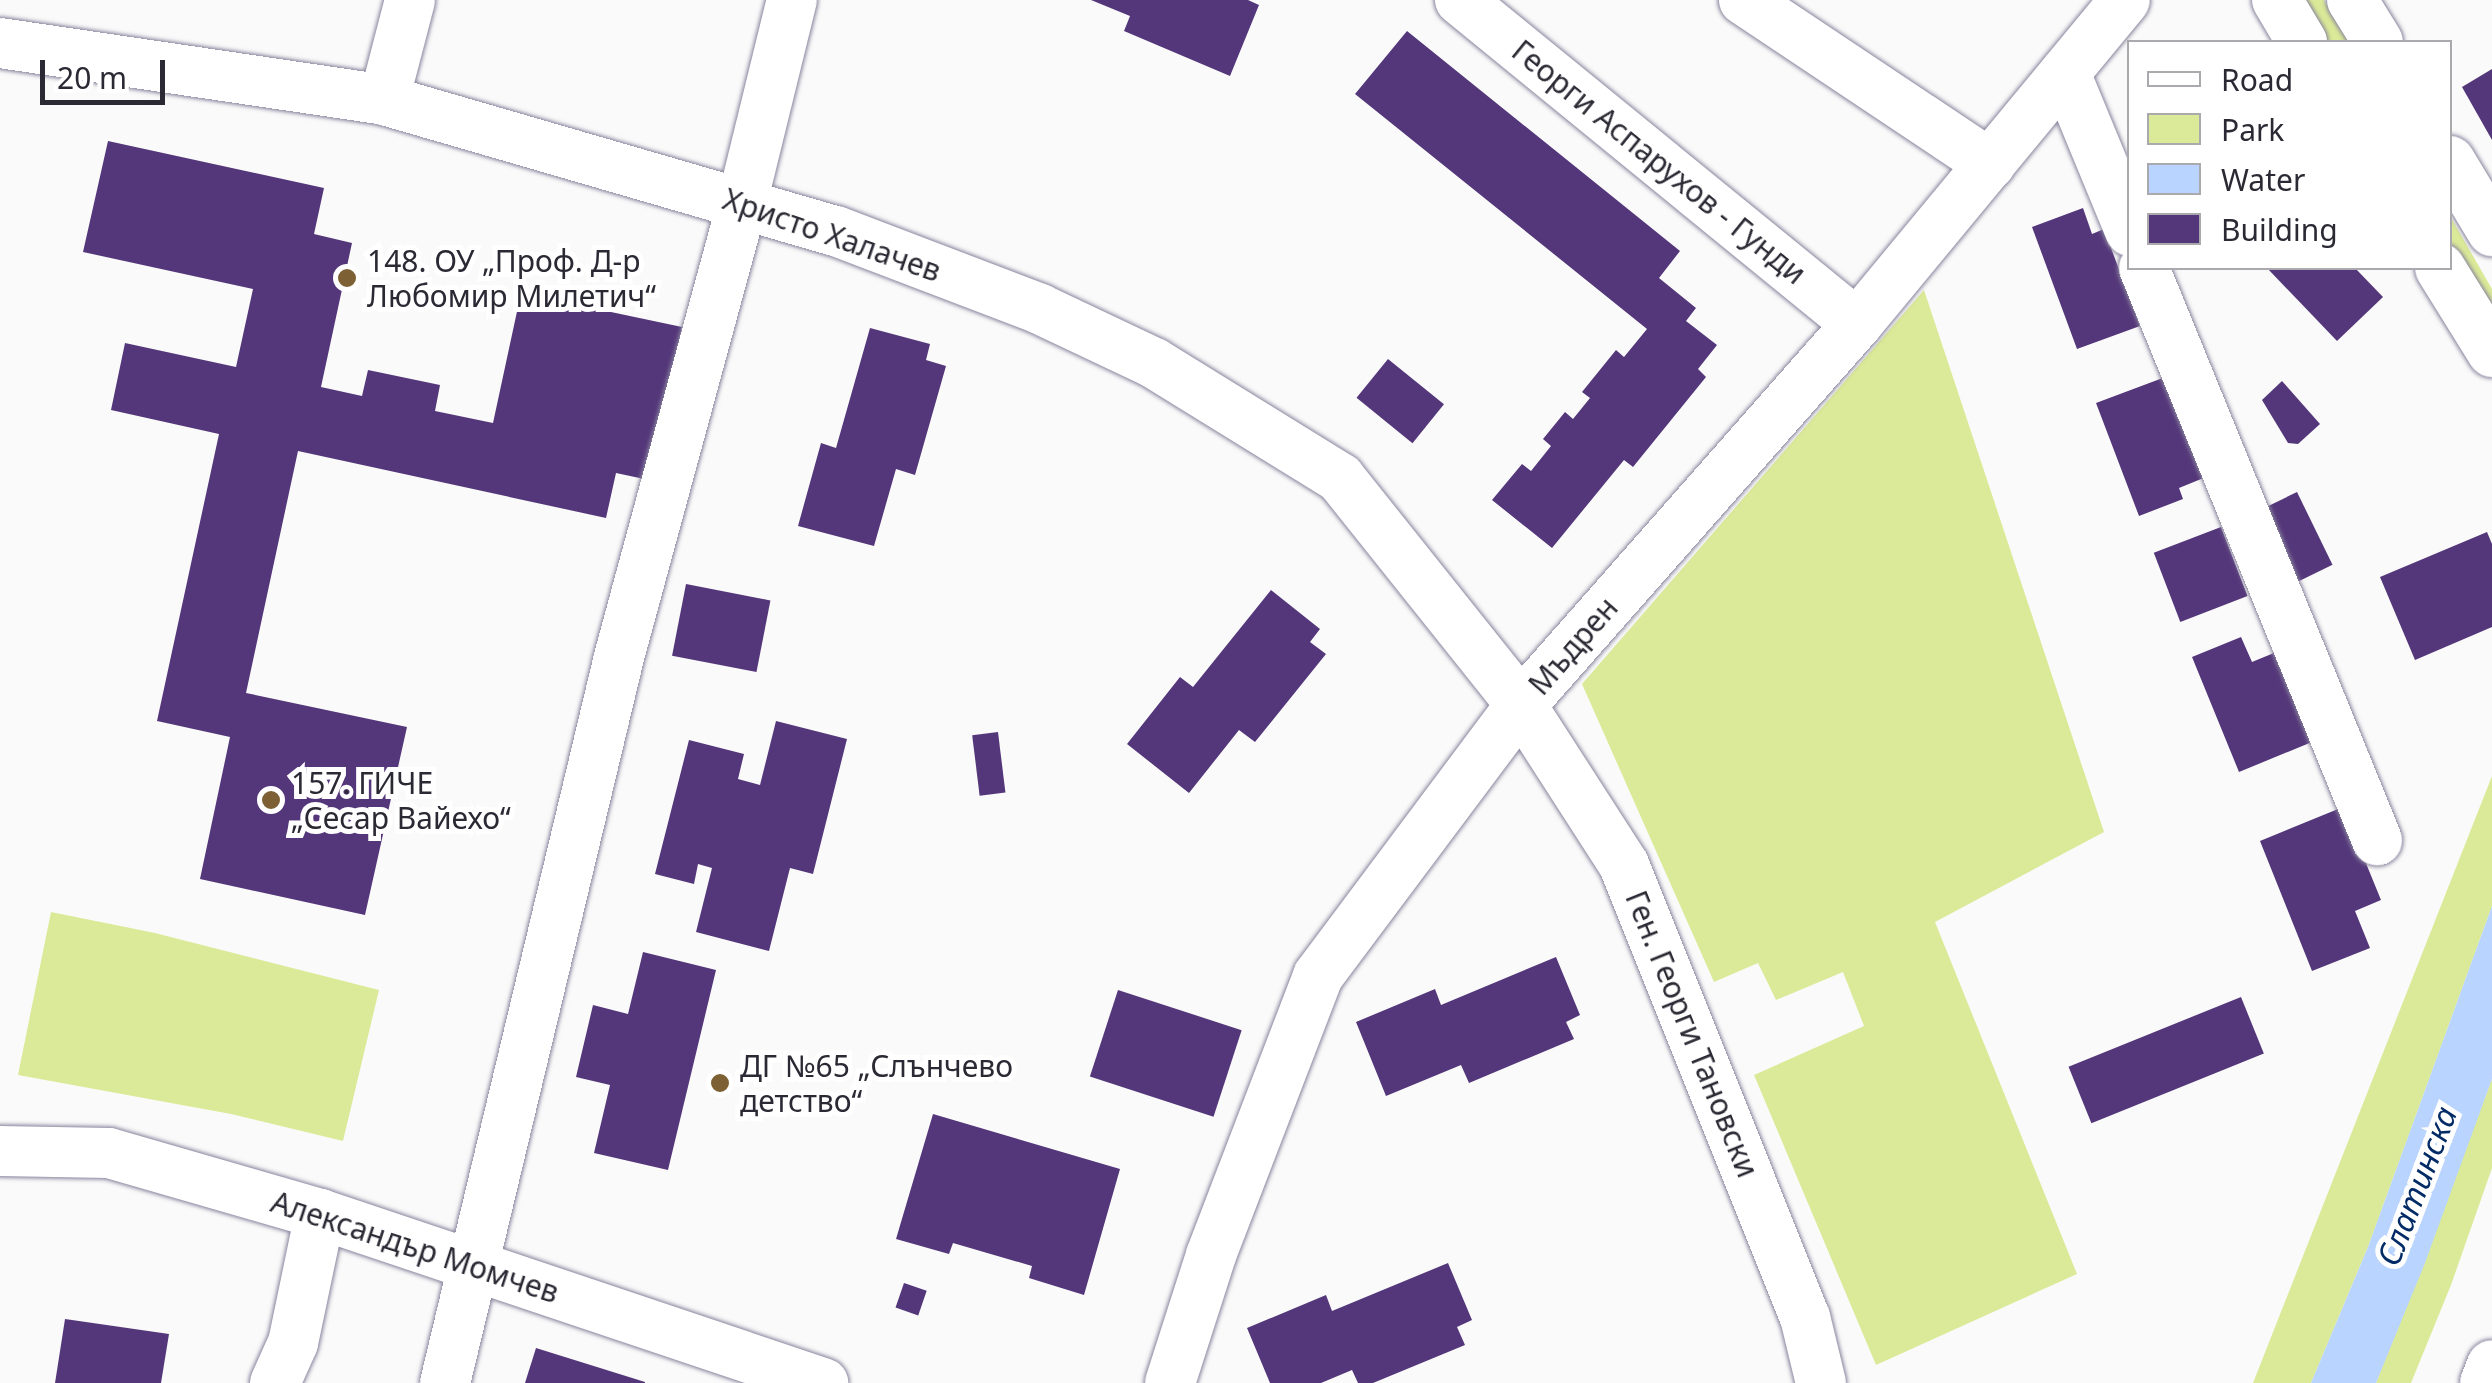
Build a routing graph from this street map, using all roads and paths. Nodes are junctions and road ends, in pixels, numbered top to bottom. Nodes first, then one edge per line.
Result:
1 (410, 0) edge
2 (792, 0) edge
3 (1460, 0) edge
4 (1744, 0) edge
5 (2125, 0) edge
6 (2277, 0) edge
7 (2352, 0) edge
8 (2301, 40) edge
9 (2377, 40) edge
10 (0, 43) edge
11 (2065, 73) junction
12 (384, 100) junction
13 (1990, 164) junction
14 (2452, 164) edge
15 (742, 203) junction
16 (2127, 224) edge
17 (2492, 231) edge
18 (2145, 270) edge
19 (2441, 270) edge
20 (1857, 324) junction
21 (2492, 352) edge
22 (1521, 704) junction
23 (2377, 840) dead end
24 (0, 1151) edge
25 (320, 1214) junction
26 (475, 1266) junction
27 (2492, 1365) edge
28 (275, 1383) edge
29 (444, 1383) edge
30 (822, 1383) edge
31 (1170, 1383) edge
32 (1821, 1383) edge
33 (2485, 1383) edge

1 - 12 street
2 - 15 street
3 - 20 street, Георги Аспарухов - Гунди
4 - 13 street
5 - 11 street, Мъдрен
6 - 8 street
7 - 9 street
10 - 12 street, Христо Халачев
11 - 13 street, Мъдрен
11 - 16 street
12 - 15 street, Христо Халачев
13 - 20 street, Мъдрен
14 - 17 street
15 - 22 street, Христо Халачев
15 - 26 street
18 - 23 street
19 - 21 street
20 - 22 street, Мъдрен
22 - 31 street, Мъдрен
22 - 32 street, Ген. Георги Тановски
24 - 25 street, Александър Момчев
25 - 26 street, Александър Момчев
25 - 28 street
26 - 29 street
26 - 30 street, Александър Момчев
27 - 33 street

